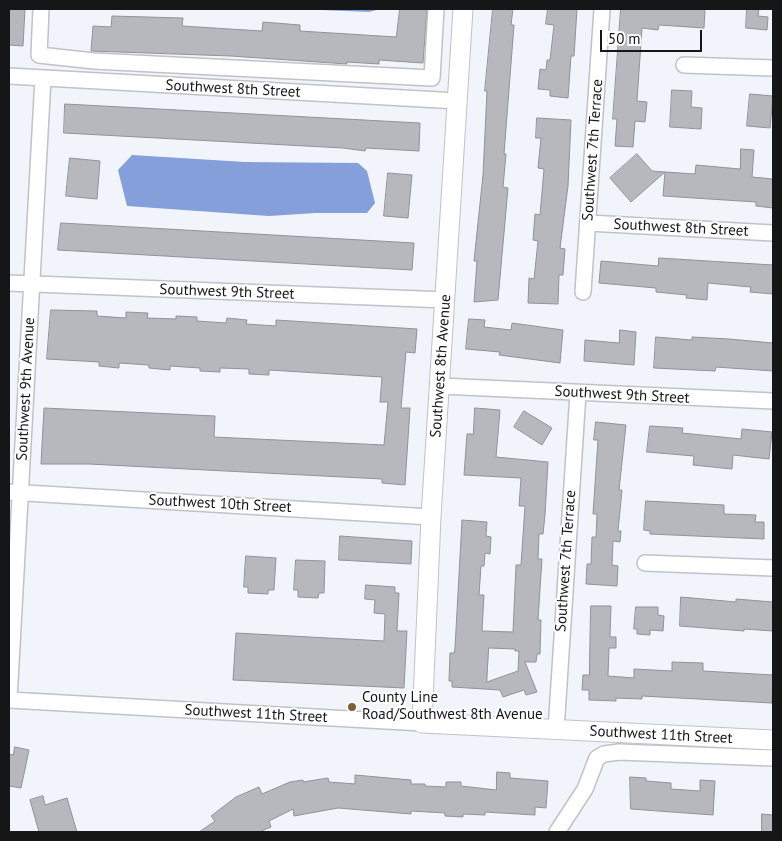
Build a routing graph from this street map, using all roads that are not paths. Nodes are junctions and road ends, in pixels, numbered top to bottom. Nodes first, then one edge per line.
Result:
1 (41, 9) edge
2 (436, 9) edge
3 (463, 9) edge
4 (602, 9) edge
5 (684, 66) dead end
6 (773, 68) edge
7 (9, 76) edge
8 (43, 78) junction
9 (458, 101) junction
10 (588, 223) junction
11 (773, 233) edge
12 (9, 283) edge
13 (31, 284) junction
14 (583, 292) dead end
15 (446, 300) junction
16 (440, 386) junction
17 (578, 393) junction
18 (773, 402) edge
19 (15, 492) edge
20 (431, 516) junction
21 (645, 563) dead end
22 (773, 568) edge
23 (9, 700) edge
24 (422, 723) junction
25 (556, 730) junction
26 (773, 740) edge
27 (773, 758) edge
28 (557, 832) edge

1 - 2 street
3 - 9 street, Southwest 8th Avenue
4 - 10 street, Southwest 7th Terrace
5 - 6 street
7 - 8 street, Southwest 8th Street
8 - 9 street, Southwest 8th Street
8 - 13 street, Southwest 9th Avenue
9 - 15 street, Southwest 8th Avenue
10 - 11 street, Southwest 8th Street
10 - 14 street, Southwest 7th Terrace
12 - 13 street, Southwest 9th Street
13 - 15 street, Southwest 9th Street
13 - 19 street, Southwest 9th Avenue
15 - 16 street, Southwest 8th Avenue
16 - 17 street, Southwest 9th Street
16 - 20 street, Southwest 8th Avenue
17 - 18 street, Southwest 9th Street
17 - 25 street, Southwest 7th Terrace
19 - 20 street, Southwest 10th Street
19 - 23 street, Southwest 9th Avenue
20 - 24 street, Southwest 8th Avenue
21 - 22 street
23 - 24 street, Southwest 11th Street
24 - 25 street, Southwest 11th Street
25 - 26 street, Southwest 11th Street
27 - 28 street

